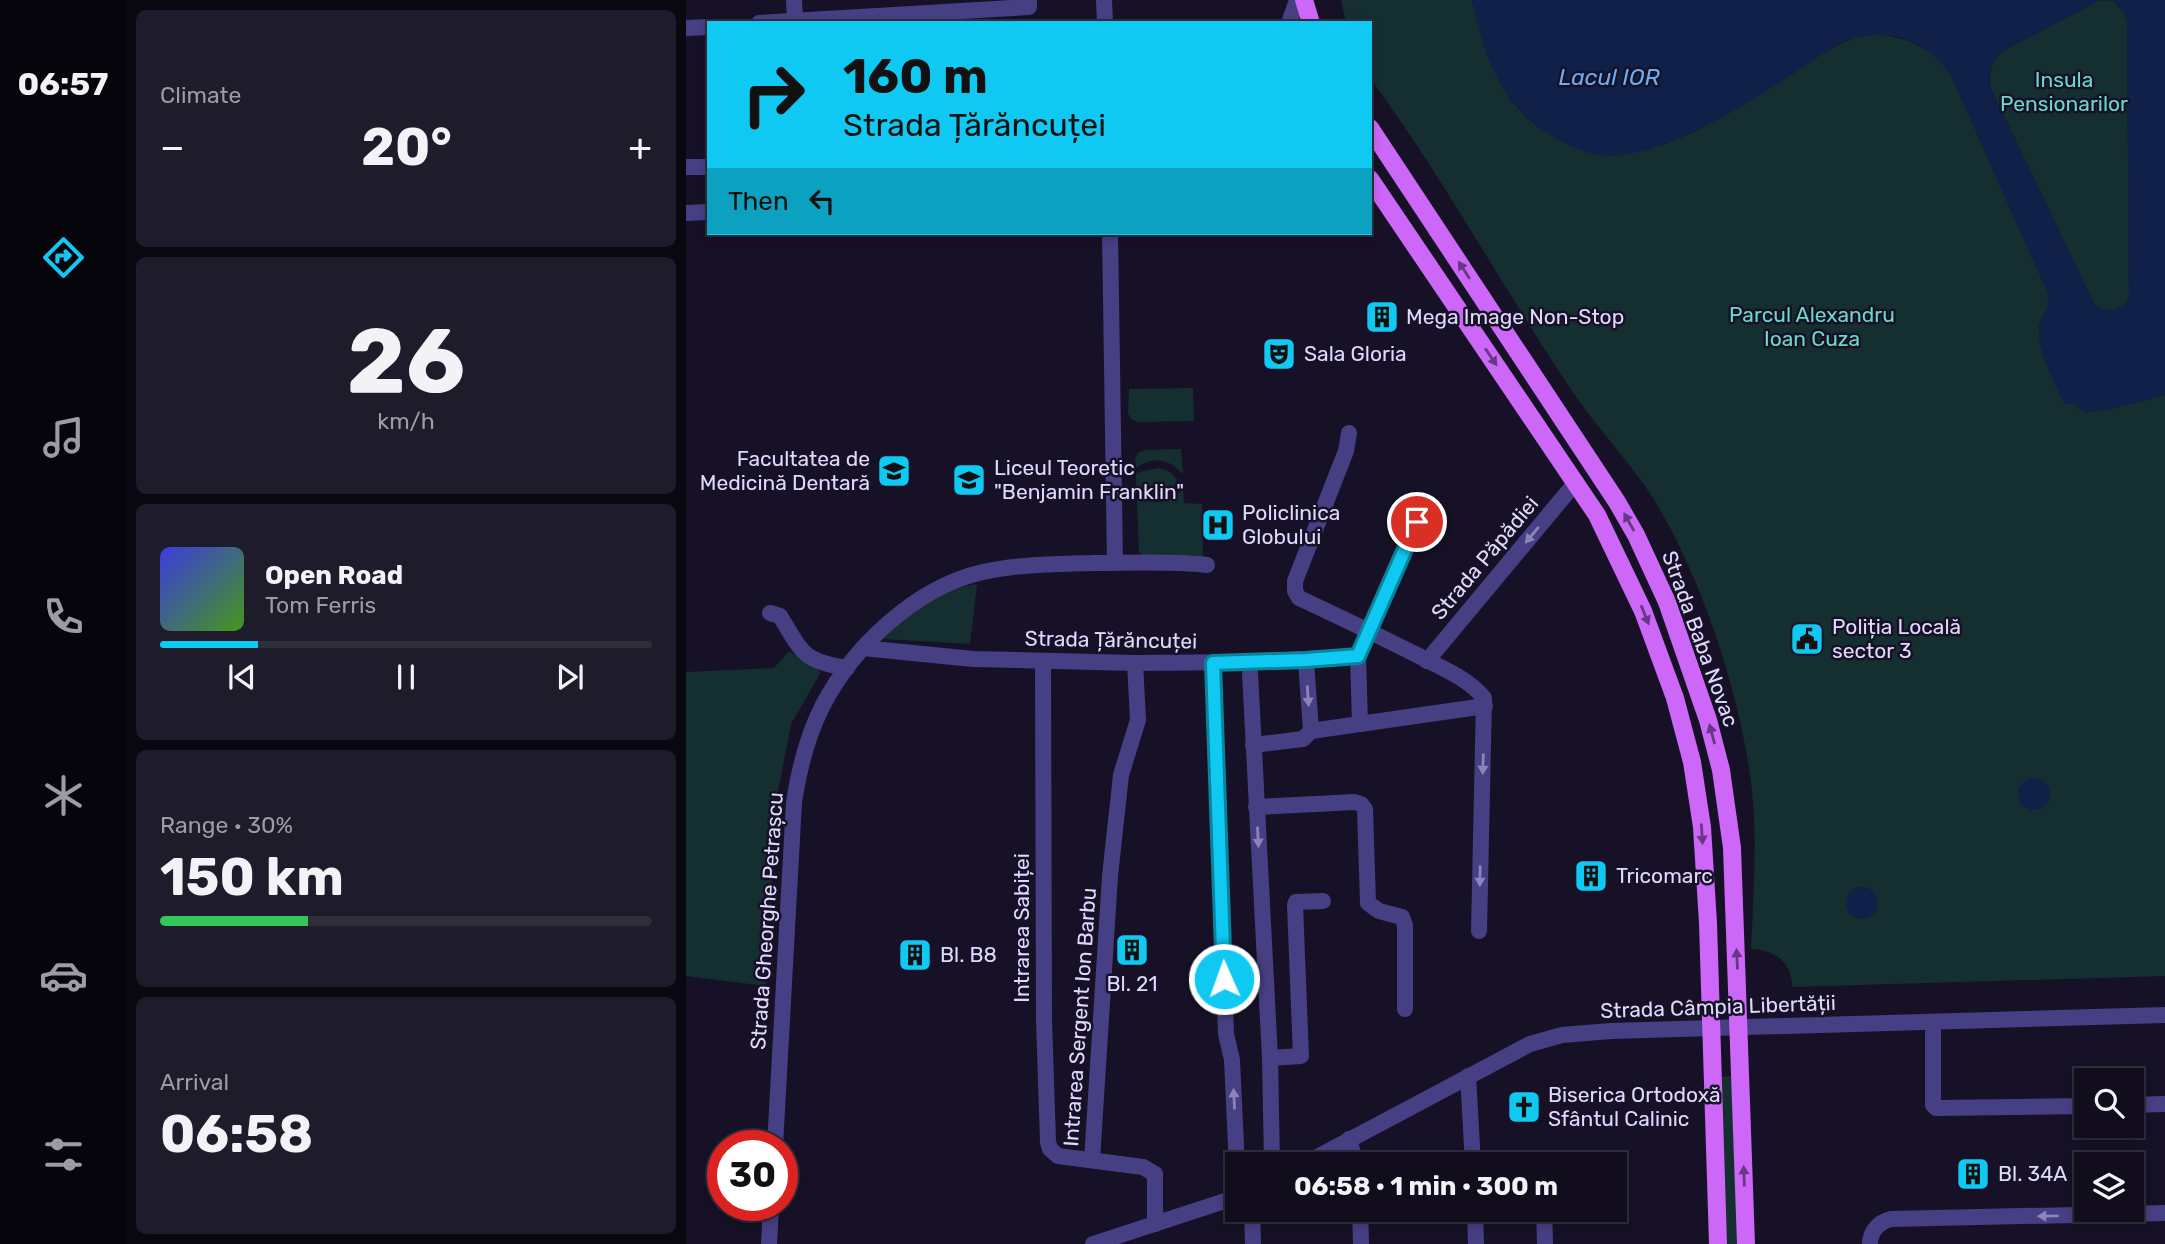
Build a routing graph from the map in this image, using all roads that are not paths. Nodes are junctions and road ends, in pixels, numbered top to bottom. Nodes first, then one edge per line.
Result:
1 (794, 0) edge
2 (1104, 0) edge
3 (1297, 0) edge
4 (1303, 0) edge
5 (1029, 3) edge
6 (849, 8) edge
7 (795, 20) junction
8 (783, 21) edge
9 (1105, 21) edge
10 (1290, 21) edge
11 (1300, 21) edge
12 (1310, 21) edge
13 (707, 27) edge
14 (686, 28) edge
15 (1372, 131) edge
16 (686, 167) edge
17 (707, 167) edge
18 (1372, 181) edge
19 (707, 212) edge
20 (686, 213) edge
21 (1110, 235) edge
22 (1349, 433) dead end
23 (1576, 482) junction
24 (1417, 522) dead end
25 (1115, 563) junction
26 (1207, 565) dead end
27 (770, 613) dead end
28 (1370, 631) junction
29 (863, 648) junction
30 (1358, 656) junction
31 (1306, 660) junction
32 (1427, 660) junction
33 (1043, 661) junction
34 (1135, 663) junction
35 (1213, 663) junction
36 (847, 668) junction
37 (1250, 673) dead end
38 (1485, 706) junction
39 (1360, 724) junction
40 (1311, 731) junction
41 (1253, 745) junction
42 (1256, 807) junction
43 (1323, 901) dead end
44 (1479, 931) dead end
45 (1405, 1009) dead end
46 (2165, 1015) edge
47 (1933, 1022) junction
48 (1739, 1027) junction
49 (1711, 1028) junction
50 (1270, 1058) junction
51 (1468, 1076) junction
52 (2165, 1104) edge
53 (2144, 1105) edge
54 (2074, 1106) edge
55 (776, 1130) edge
56 (1349, 1139) junction
57 (1236, 1152) edge
58 (1272, 1152) edge
59 (1326, 1152) edge
60 (1353, 1152) edge
61 (1472, 1152) edge
62 (1092, 1160) junction
63 (1225, 1201) edge
64 (2165, 1213) edge
65 (770, 1221) edge
66 (1252, 1222) edge
67 (1360, 1222) edge
68 (1475, 1222) edge
69 (1544, 1222) edge
70 (1154, 1224) junction
71 (769, 1244) edge
72 (1093, 1244) edge
73 (1253, 1244) edge
74 (1361, 1244) edge
75 (1476, 1244) edge
76 (1545, 1244) edge
77 (1718, 1244) edge
78 (1746, 1244) edge
79 (1870, 1244) edge

1 - 7 street
2 - 9 street
3 - 10 street
4 - 11 main road
4 - 12 main road
5 - 6 street
6 - 7 street
7 - 8 street
13 - 14 street
48 -> 15 main road, Strada Baba Novac
16 - 17 street
18 -> 23 main road, Strada Baba Novac
19 - 20 street
21 - 25 street
22 - 28 street
23 -> 32 street, Strada Păpădiei
23 -> 49 main road, Strada Baba Novac
24 - 28 street
25 - 26 street, Strada Gheorghe Petrașcu
25 - 29 street, Strada Gheorghe Petrașcu
27 - 36 street
28 - 30 street
28 - 32 street
29 - 33 street, Strada Țărăncuței
29 - 36 street, Strada Gheorghe Petrașcu
30 - 31 street, Strada Țărăncuței
30 - 39 street
31 - 35 street, Strada Țărăncuței
31 -> 40 street
32 - 38 street
33 - 34 street, Strada Țărăncuței
33 - 62 street, Intrarea Sabiței
34 - 35 street, Strada Țărăncuței
34 - 62 street, Intrarea Sergent Ion Barbu
57 -> 35 street
36 - 55 street, Strada Gheorghe Petrașcu
37 - 41 street
38 - 39 street
38 -> 44 street
39 - 40 street
40 - 41 street
41 - 42 street
42 - 45 street
42 -> 50 street
43 - 50 street
46 - 47 street, Strada Câmpia Libertății
47 - 48 street, Strada Câmpia Libertății
47 - 54 street
48 - 49 street, Strada Câmpia Libertății
78 -> 48 main road, Strada Baba Novac
49 - 51 street, Strada Câmpia Libertății
49 - 77 main road, Strada Baba Novac
50 - 58 street
51 - 56 street, Strada Câmpia Libertății
51 - 61 street
52 - 53 street
56 - 59 street, Strada Câmpia Libertății
56 - 60 street
62 - 70 street, Intrarea Sabiței
63 - 70 street
64 -> 79 street
65 - 71 street
66 - 73 street
67 - 74 street
68 - 75 street
69 - 76 street
70 - 72 street

